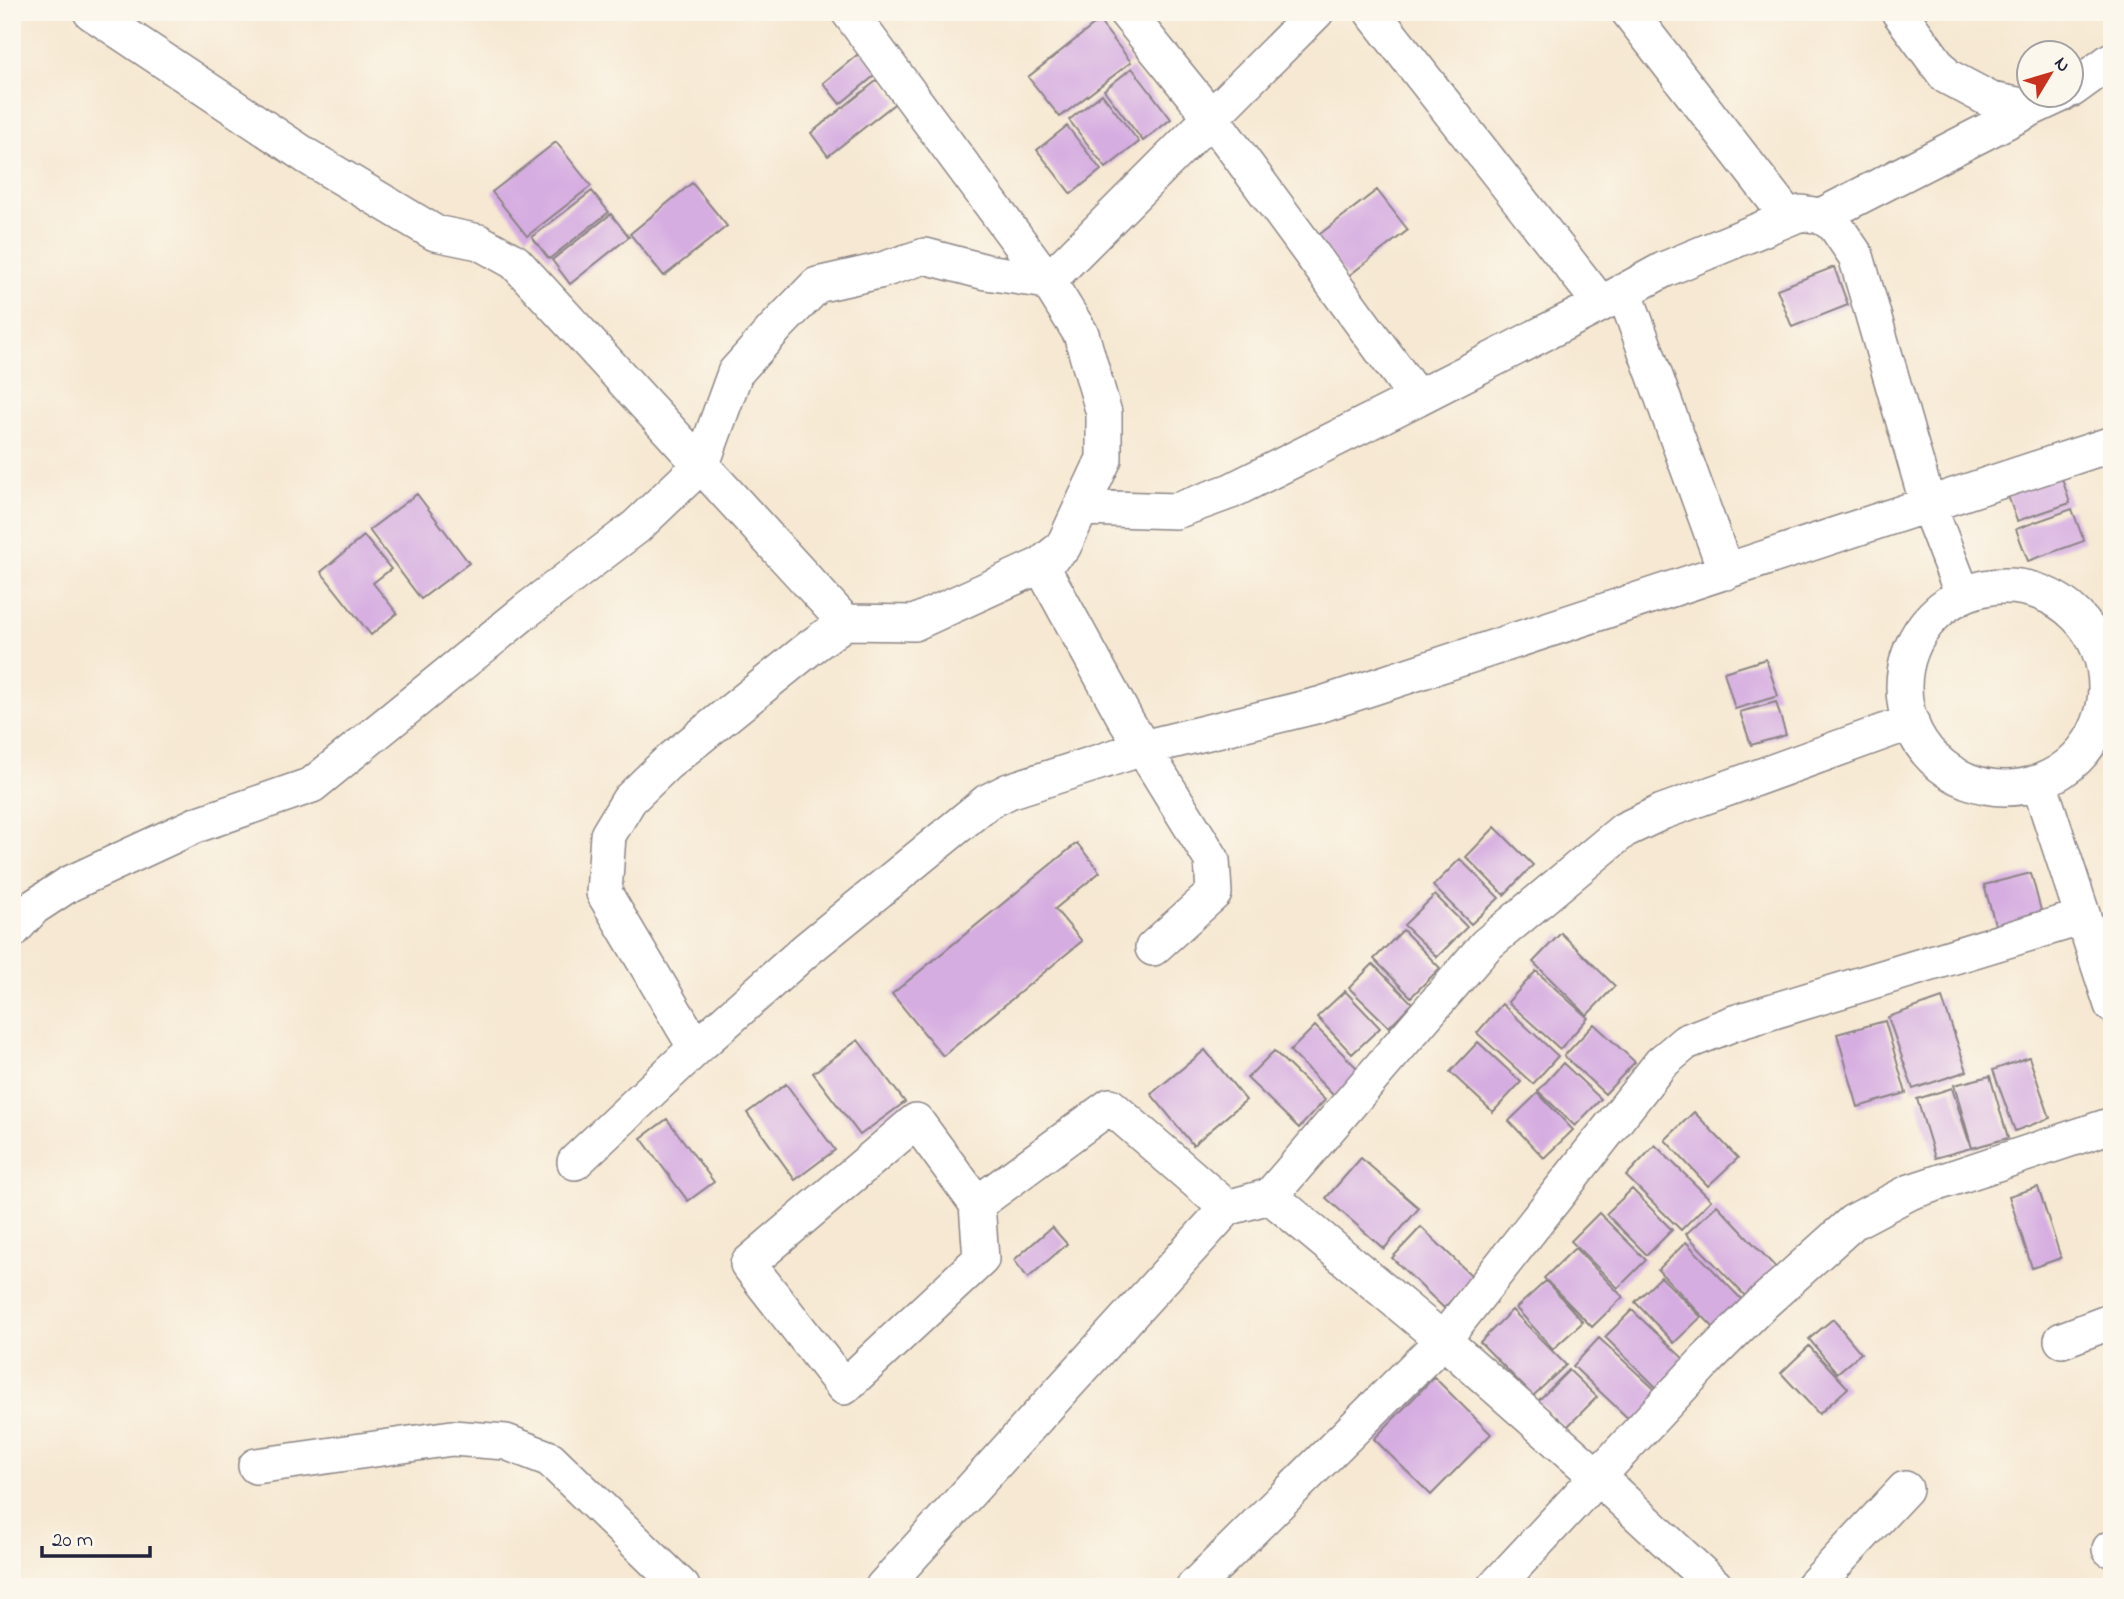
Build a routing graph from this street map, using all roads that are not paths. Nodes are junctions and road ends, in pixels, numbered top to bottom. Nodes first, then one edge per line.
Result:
1 (92, 12) edge
2 (849, 12) edge
3 (1126, 12) edge
4 (1316, 12) edge
5 (1372, 12) edge
6 (1629, 12) edge
7 (1899, 12) edge
8 (2112, 60) edge
9 (2086, 78) edge
10 (2016, 100) edge
11 (2032, 108) edge
12 (1211, 117) junction
13 (1805, 217) junction
14 (1048, 281) junction
15 (1612, 298) junction
16 (1416, 398) junction
17 (2112, 444) edge
18 (702, 464) junction
19 (1928, 505) junction
20 (1082, 508) junction
21 (1041, 565) junction
22 (1726, 572) junction
23 (1963, 595) junction
24 (845, 622) junction
25 (2108, 661) edge
26 (1911, 722) junction
27 (1143, 748) junction
28 (2039, 783) junction
29 (19, 916) edge
30 (2083, 917) junction
31 (1153, 948) dead end
32 (2112, 1005) edge
33 (696, 1048) junction
34 (2112, 1125) edge
35 (575, 1162) dead end
36 (1270, 1196) junction
37 (977, 1204) junction
38 (1227, 1208) junction
39 (2112, 1321) edge
40 (1443, 1340) junction
41 (2062, 1340) dead end
42 (256, 1466) dead end
43 (1598, 1477) junction
44 (1905, 1489) dead end
45 (682, 1587) edge
46 (883, 1587) edge
47 (1194, 1587) edge
48 (1495, 1587) edge
49 (1716, 1587) edge
50 (1813, 1587) edge

1 - 18 street
2 - 14 street
3 - 12 street
4 - 12 street
5 - 15 street
6 - 13 street
7 - 10 street
8 - 9 street
11 - 13 street
12 - 14 street
12 - 16 street
13 - 15 street
13 - 19 street
14 - 18 street
14 - 20 street
15 - 16 street
15 - 22 street
16 - 20 street
17 - 19 street
18 - 24 street
18 - 29 street
19 - 22 street
19 - 23 street
20 - 21 street
21 - 24 street
21 - 27 street
22 - 27 street
23 - 25 street
23 - 26 street
24 - 33 street
25 - 28 street
26 - 28 street
26 - 36 street
27 - 31 street
27 - 33 street
28 - 30 street
30 - 32 street
30 - 40 street
33 - 35 street
34 - 43 street
36 - 38 street
36 - 40 street
37 - 37 street
37 - 38 street
38 - 46 street
39 - 41 street
40 - 43 street
40 - 47 street
42 - 45 street
43 - 48 street
43 - 49 street
44 - 50 street

